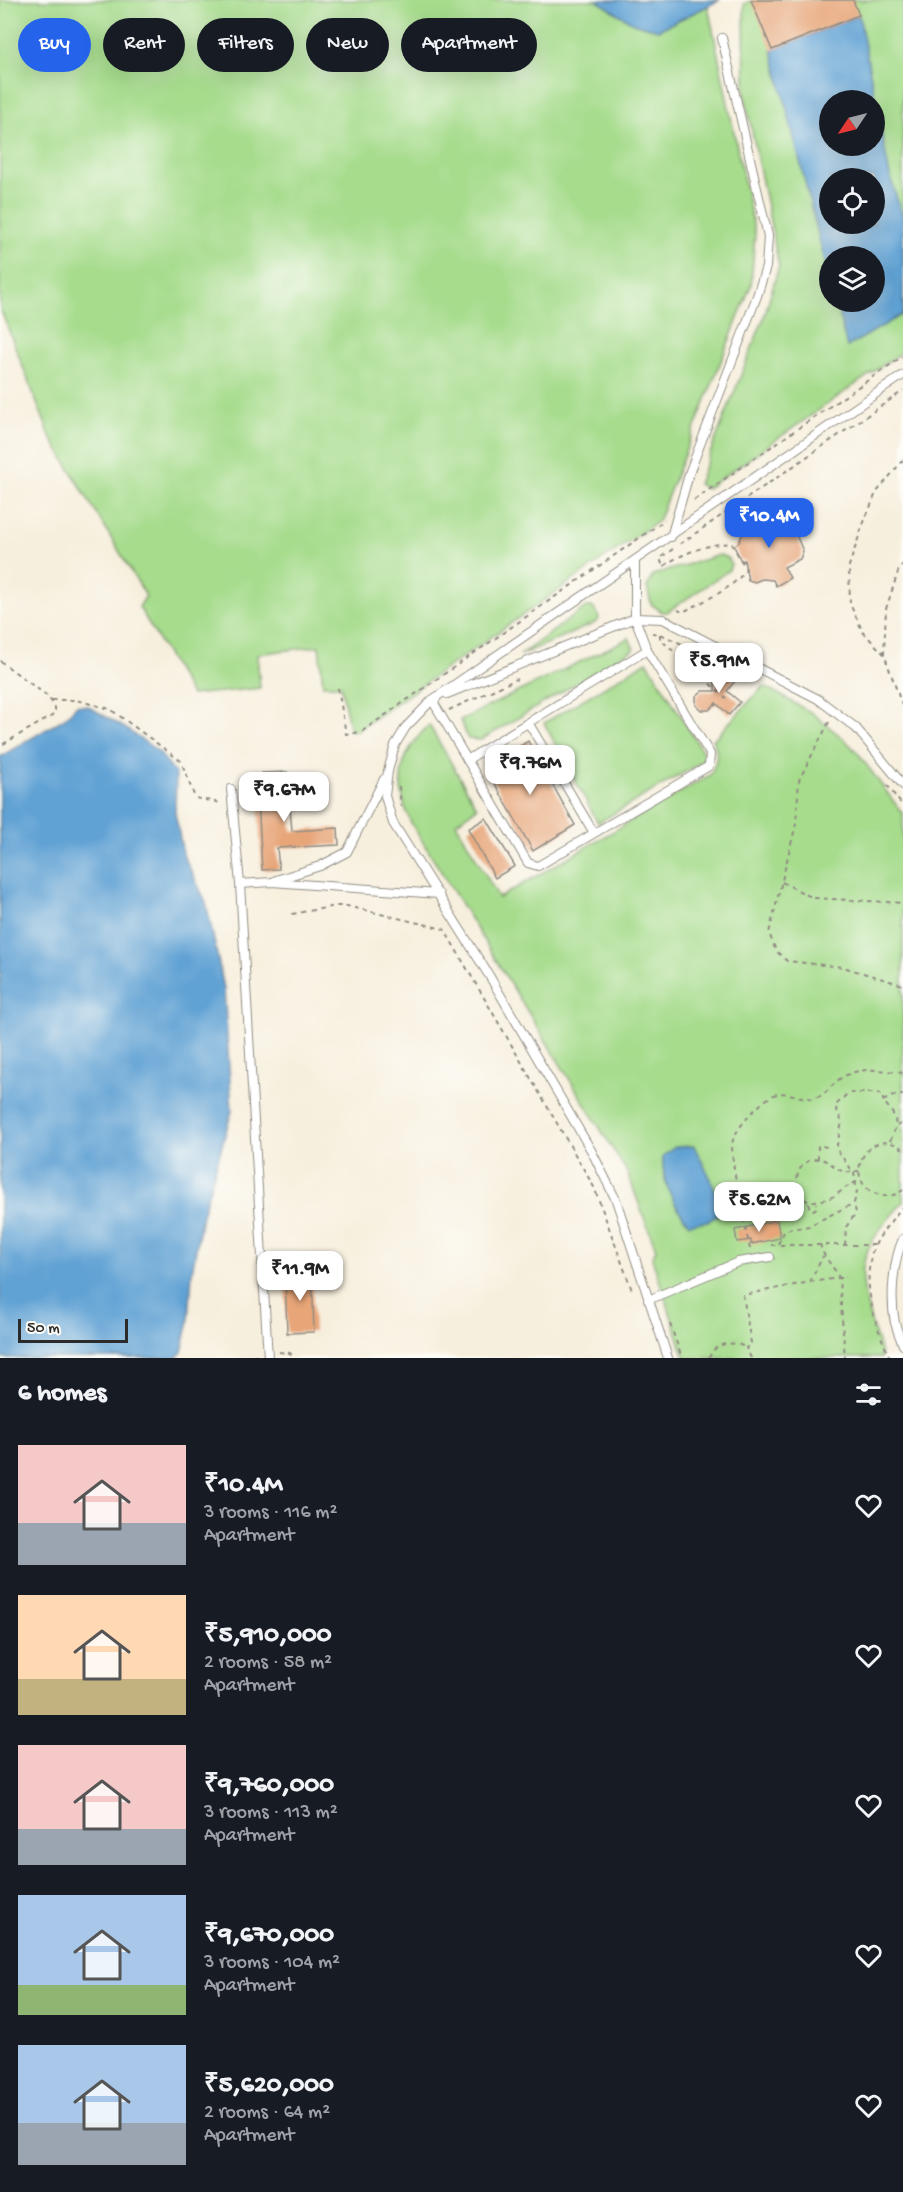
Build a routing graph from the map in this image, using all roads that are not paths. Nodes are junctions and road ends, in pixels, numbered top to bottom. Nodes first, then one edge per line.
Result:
1 (722, 38) dead end
2 (903, 375) edge
3 (671, 537) junction
4 (635, 562) junction
5 (635, 618) junction
6 (647, 650) junction
7 (432, 700) junction
8 (529, 724) junction
9 (467, 760) junction
10 (388, 771) junction
11 (903, 785) edge
12 (231, 789) dead end
13 (594, 833) junction
14 (272, 882) junction
15 (240, 884) junction
16 (439, 894) junction
17 (903, 1239) edge
18 (770, 1257) dead end
19 (648, 1300) junction
20 (903, 1345) edge
21 (268, 1358) edge
22 (668, 1358) edge

1 - 3 lane
2 - 3 lane
3 - 4 lane
4 - 5 lane
4 - 7 lane
5 - 6 lane
5 - 7 lane
5 - 11 lane
6 - 8 lane
6 - 13 lane
7 - 9 lane
7 - 10 lane
8 - 9 lane
8 - 13 lane
9 - 13 lane
10 - 14 lane
10 - 16 lane
12 - 15 lane
14 - 15 lane
14 - 16 lane
15 - 21 lane
16 - 19 lane
17 - 20 lane
18 - 19 lane
19 - 22 lane

